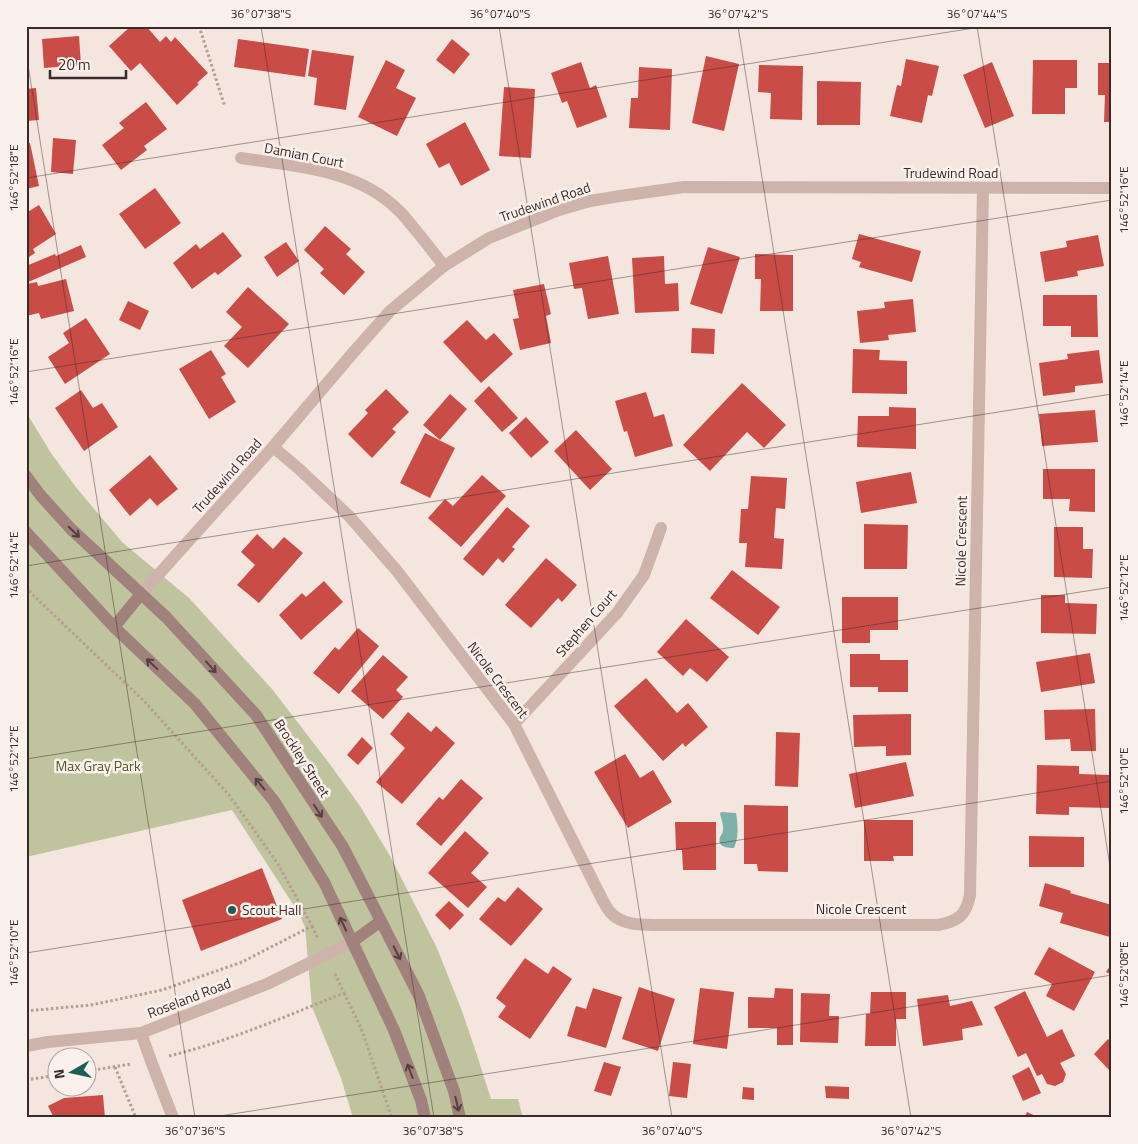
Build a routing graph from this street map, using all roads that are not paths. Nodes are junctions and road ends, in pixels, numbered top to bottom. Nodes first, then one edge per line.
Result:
1 (241, 158) dead end
2 (982, 188) junction
3 (1112, 188) edge
4 (444, 266) junction
5 (273, 447) junction
6 (26, 476) edge
7 (661, 528) dead end
8 (26, 532) edge
9 (141, 594) junction
10 (114, 627) junction
11 (514, 724) junction
12 (381, 921) junction
13 (352, 942) junction
14 (141, 1033) junction
15 (26, 1046) edge
16 (174, 1118) edge
17 (425, 1118) edge
18 (460, 1118) edge

1 - 4 street, Damian Court
2 - 3 street, Trudewind Road
2 - 4 street, Trudewind Road
2 - 11 street, Nicole Crescent
4 - 5 street, Trudewind Road
5 - 9 street, Trudewind Road
5 - 11 street, Nicole Crescent
6 -> 9 main road, Brockley Street
7 - 11 street, Stephen Court
8 - 10 main road
9 - 10 main road
9 -> 12 main road, Brockley Street
13 -> 10 main road
12 - 13 main road
12 -> 18 main road, Brockley Street
13 - 14 street, Roseland Road
17 -> 13 main road
14 - 15 street, Roseland Road
14 - 16 street

